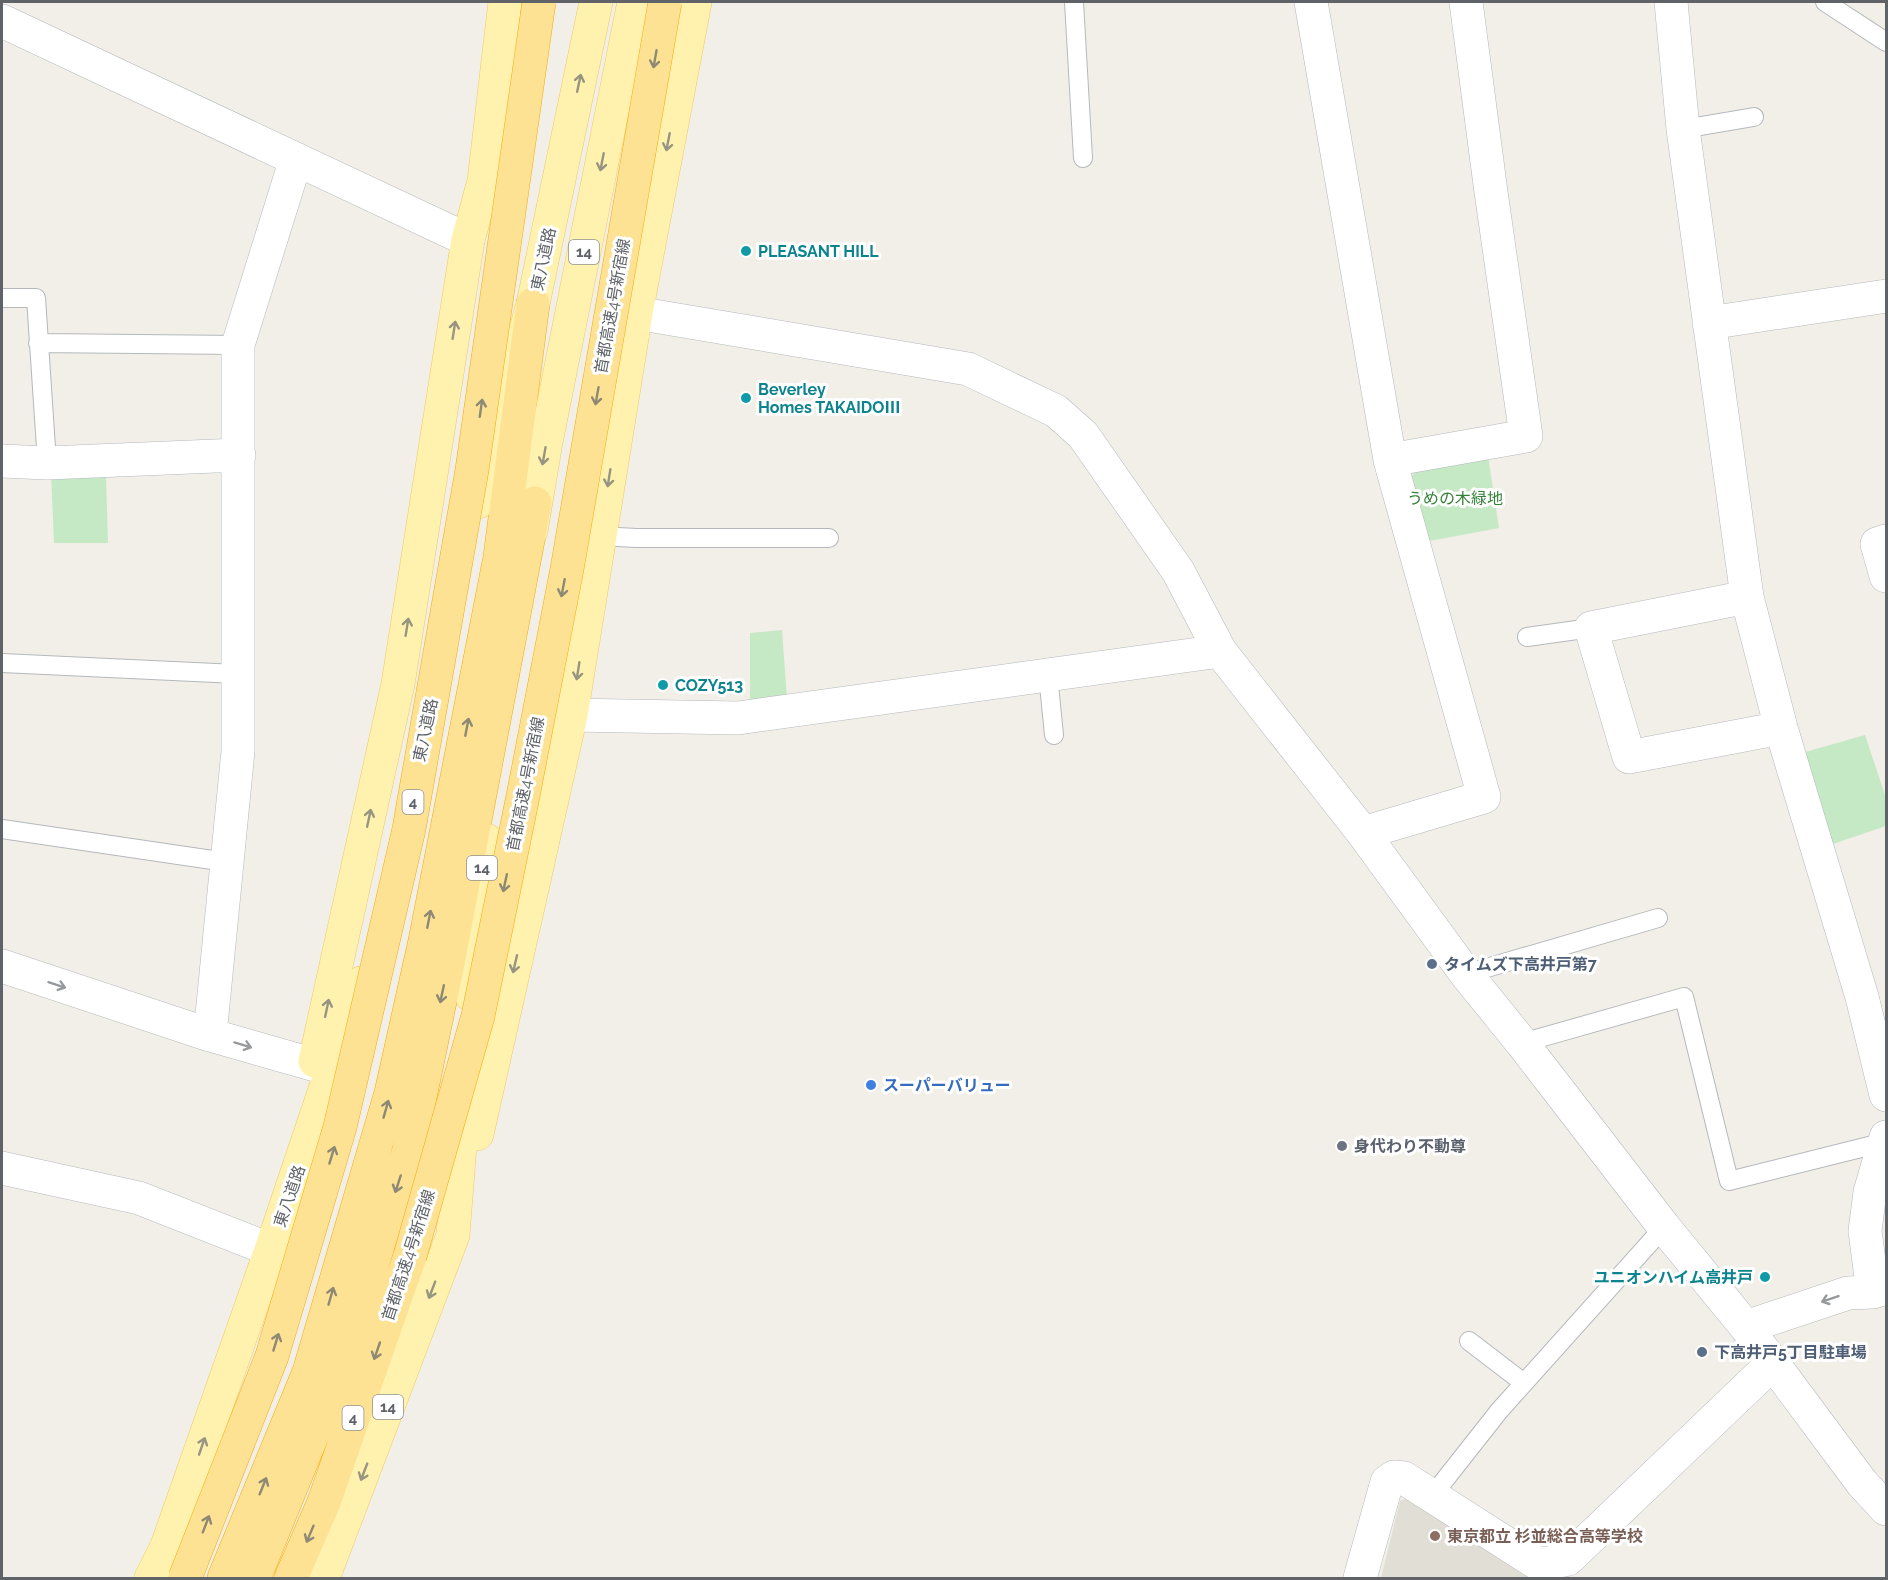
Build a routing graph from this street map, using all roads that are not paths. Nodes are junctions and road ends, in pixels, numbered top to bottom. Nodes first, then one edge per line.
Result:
1 (505, 2) edge
2 (540, 2) edge
3 (596, 2) edge
4 (634, 2) edge
5 (665, 2) edge
6 (695, 2) edge
7 (1074, 2) edge
8 (1311, 2) edge
9 (1466, 2) edge
10 (1671, 2) edge
11 (1825, 2) edge
12 (2, 21) edge
13 (1887, 42) edge
14 (1754, 117) dead end
15 (1683, 129) junction
16 (1083, 158) dead end
17 (296, 159) junction
18 (468, 240) junction
19 (1887, 296) edge
20 (2, 298) edge
21 (533, 304) junction
22 (636, 313) junction
23 (1709, 323) junction
24 (38, 343) junction
25 (238, 345) junction
26 (239, 455) junction
27 (1390, 460) junction
28 (2, 461) edge
29 (47, 463) junction
30 (535, 503) junction
31 (600, 536) junction
32 (829, 538) dead end
33 (1887, 541) edge
34 (1887, 576) edge
35 (1747, 597) junction
36 (1591, 628) junction
37 (1527, 637) dead end
38 (1220, 651) junction
39 (2, 663) edge
40 (237, 674) junction
41 (1048, 675) junction
42 (570, 715) junction
43 (1781, 728) junction
44 (1054, 735) dead end
45 (2, 829) edge
46 (1363, 833) junction
47 (226, 862) junction
48 (1658, 918) dead end
49 (2, 966) edge
50 (1466, 974) junction
51 (210, 1035) junction
52 (1522, 1043) junction
53 (315, 1065) junction
54 (1887, 1095) edge
55 (1886, 1140) edge
56 (2, 1168) edge
57 (1664, 1227) junction
58 (453, 1235) junction
59 (271, 1250) junction
60 (1880, 1290) edge
61 (1746, 1327) junction
62 (1469, 1341) dead end
63 (1773, 1363) junction
64 (322, 1377) junction
65 (1524, 1383) junction
66 (1431, 1496) junction
67 (1885, 1504) edge
68 (151, 1578) edge
69 (185, 1578) edge
70 (224, 1578) edge
71 (254, 1578) edge
72 (291, 1578) edge
73 (324, 1578) edge
74 (1359, 1578) edge

1 - 18 main road
69 -> 2 highway, 4, bridge
21 -> 3 main road, 東八道路 / 14
4 -> 30 main road, 14
5 -> 72 highway, 首都高速4号新宿線 / 4, bridge
6 -> 22 main road
7 - 16 lane
8 - 27 street
9 - 27 street
10 - 15 street
11 - 13 lane
12 - 17 street
14 - 15 lane
15 - 23 street
17 - 18 street
17 - 25 street
53 -> 18 main road
19 - 23 street
20 - 24 lane
21 - 59 main road, 東八道路 / 14
64 -> 21 highway
22 -> 31 main road
22 - 38 street
23 - 35 street
24 - 25 lane
24 - 29 lane
25 - 26 street
26 - 29 street
26 - 40 street
27 - 46 street
28 - 29 street
30 - 58 main road, 14
30 -> 64 highway
31 - 32 lane
31 -> 42 main road
33 - 34 street
35 - 36 street
35 - 43 street
36 - 37 lane
36 - 43 street
38 - 41 street
38 - 46 street
39 - 40 lane
40 - 47 street
41 - 42 street
41 - 44 lane
42 -> 58 main road
43 - 54 street
45 - 47 lane
46 - 50 street
47 - 51 street
48 - 50 lane
49 -> 51 street
50 - 52 street
51 -> 53 street
52 - 55 lane
52 - 57 street
53 - 59 main road
55 - 60 street
56 - 59 street
57 - 61 street
57 - 65 lane
58 -> 73 main road, 14
68 -> 59 main road, 東八道路 / 14
60 -> 61 street
61 - 63 street
62 - 65 lane
63 - 66 street
63 - 67 street
70 -> 64 highway
64 - 71 highway
65 - 66 lane
66 - 74 street

